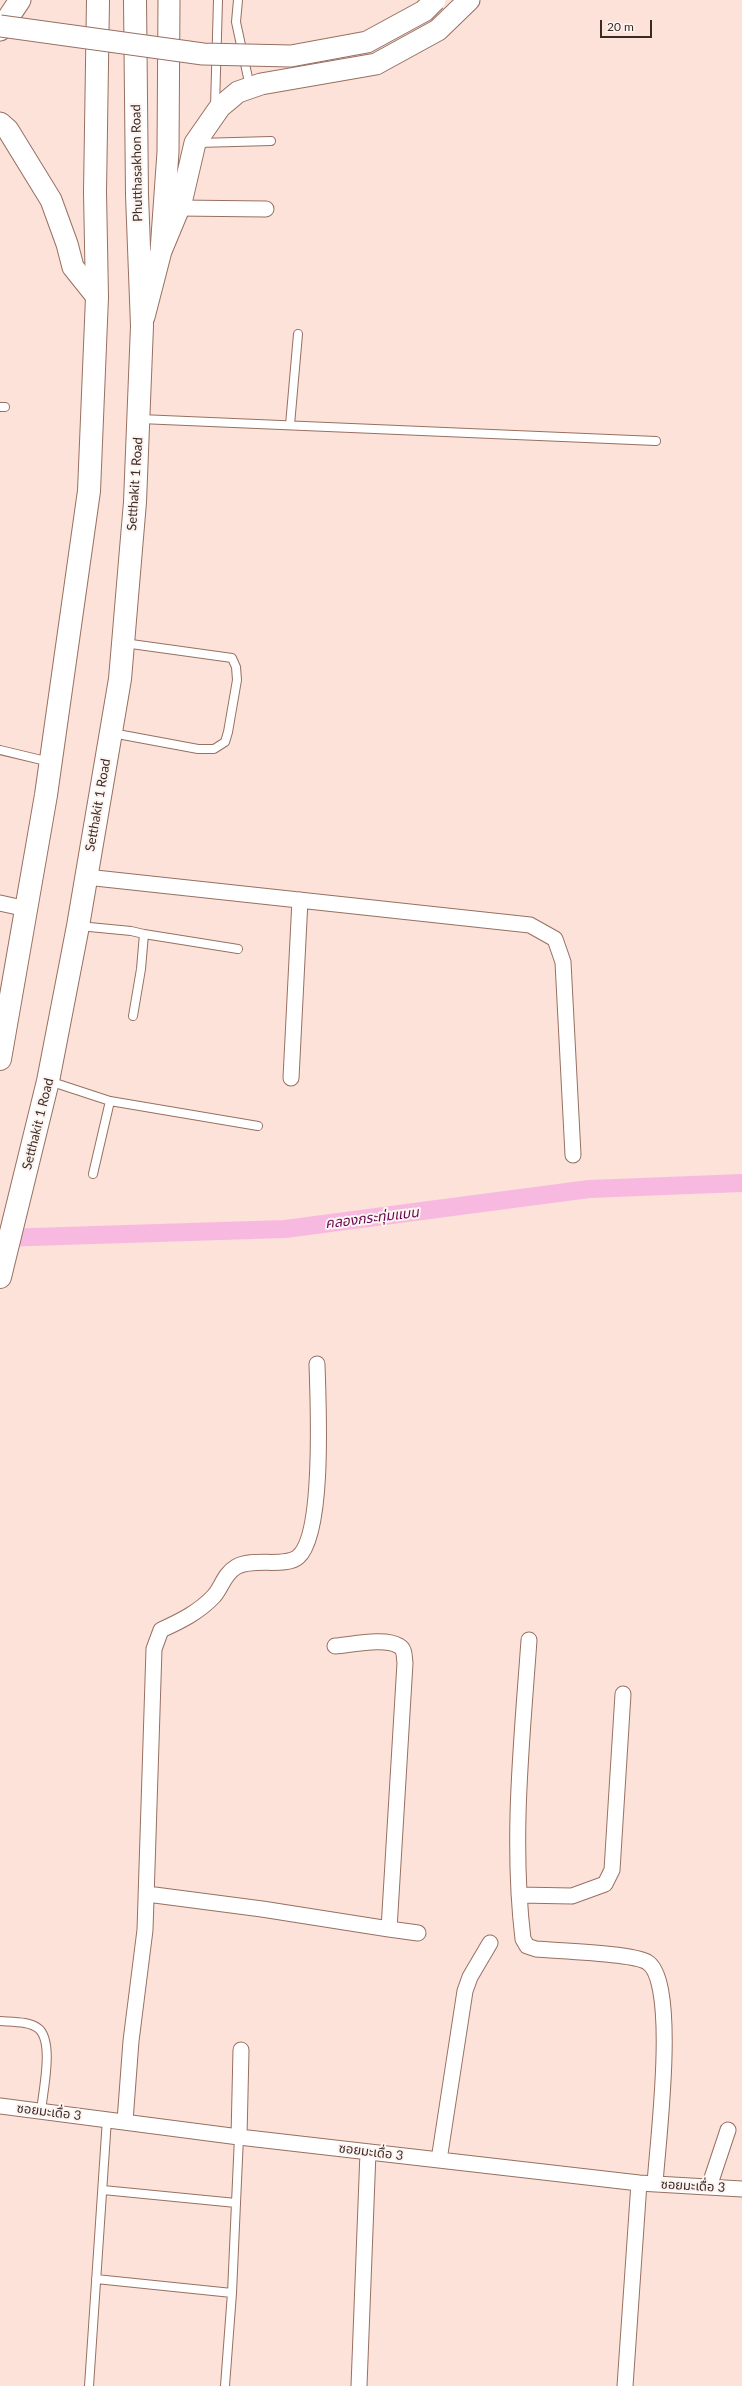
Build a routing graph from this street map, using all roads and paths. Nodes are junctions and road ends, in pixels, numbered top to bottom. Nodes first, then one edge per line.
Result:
1 (20, 0) edge
2 (98, 0) edge
3 (135, 0) edge
4 (168, 0) edge
5 (218, 0) edge
6 (238, 0) edge
7 (435, 0) edge
8 (469, 0) edge
9 (0, 26) edge
10 (0, 30) edge
11 (250, 88) junction
12 (215, 114) junction
13 (0, 123) edge
14 (271, 142) dead end
15 (195, 143) junction
16 (178, 208) junction
17 (266, 209) dead end
18 (161, 251) junction
19 (97, 297) junction
20 (142, 326) junction
21 (298, 334) dead end
22 (139, 419) junction
23 (290, 425) junction
24 (656, 441) dead end
25 (123, 643) junction
26 (111, 733) junction
27 (0, 750) edge
28 (51, 763) junction
29 (86, 877) junction
30 (300, 900) junction
31 (0, 903) edge
32 (27, 909) junction
33 (78, 926) junction
34 (144, 934) junction
35 (238, 949) dead end
36 (133, 1016) dead end
37 (3, 1031) edge
38 (0, 1059) edge
39 (291, 1078) dead end
40 (48, 1081) junction
41 (110, 1101) junction
42 (258, 1126) dead end
43 (573, 1155) dead end
44 (93, 1174) dead end
45 (2, 1268) edge
46 (317, 1364) dead end
47 (528, 1640) dead end
48 (335, 1646) dead end
49 (623, 1694) dead end
50 (146, 1894) junction
51 (519, 1895) junction
52 (389, 1928) junction
53 (418, 1933) dead end
54 (490, 1943) dead end
55 (0, 2021) edge
56 (240, 2050) dead end
57 (0, 2106) edge
58 (40, 2111) junction
59 (107, 2119) junction
60 (125, 2121) junction
61 (728, 2130) dead end
62 (239, 2137) junction
63 (368, 2152) junction
64 (438, 2160) junction
65 (639, 2183) junction
66 (655, 2184) junction
67 (709, 2186) junction
68 (742, 2189) edge
69 (103, 2190) junction
70 (236, 2203) junction
71 (96, 2279) junction
72 (232, 2293) junction
73 (89, 2386) edge
74 (225, 2386) edge
75 (359, 2386) edge
76 (624, 2386) edge

1 - 10 main road
2 - 19 main road
3 - 20 main road, Phutthasakhon Road
4 - 18 main road
5 - 12 lane
6 - 11 lane
7 - 9 main road, bridge
8 - 11 main road
11 - 12 main road
12 - 15 main road
13 - 19 main road
14 - 15 lane
15 - 16 main road
16 - 17 street
16 - 18 main road
18 - 20 main road
19 - 28 main road
20 - 22 main road, Setthakit 1 Road
21 - 23 lane
22 - 23 lane
22 - 25 main road, Setthakit 1 Road
23 - 24 lane
25 - 26 main road, Setthakit 1 Road
25 - 26 lane
26 - 29 main road, Setthakit 1 Road
27 - 28 lane
28 - 32 main road
29 - 30 street
29 - 33 main road, Setthakit 1 Road
30 - 39 street
30 - 43 street
31 - 32 street
32 - 37 main road
33 - 34 lane
33 - 40 main road, Setthakit 1 Road
34 - 35 lane
34 - 36 lane
37 - 38 main road
40 - 41 lane
40 - 45 main road, Setthakit 1 Road
41 - 42 lane
41 - 44 lane
46 - 50 street
47 - 51 street
48 - 52 street
49 - 51 street
50 - 52 street
50 - 60 street
51 - 66 street
52 - 53 street
54 - 64 street
55 - 58 lane
56 - 62 street
57 - 58 street, ซอยมะเดื่อ 3
58 - 59 street, ซอยมะเดื่อ 3
59 - 60 street, ซอยมะเดื่อ 3
59 - 69 lane
60 - 62 street, ซอยมะเดื่อ 3
61 - 67 street
62 - 63 street, ซอยมะเดื่อ 3
62 - 70 lane
63 - 64 street, ซอยมะเดื่อ 3
63 - 75 street
64 - 65 street, ซอยมะเดื่อ 3
65 - 66 street, ซอยมะเดื่อ 3
65 - 76 street
66 - 67 street, ซอยมะเดื่อ 3
67 - 68 street, ซอยมะเดื่อ 3
69 - 70 lane
69 - 71 lane
70 - 72 lane
71 - 72 lane
71 - 73 lane
72 - 74 lane

